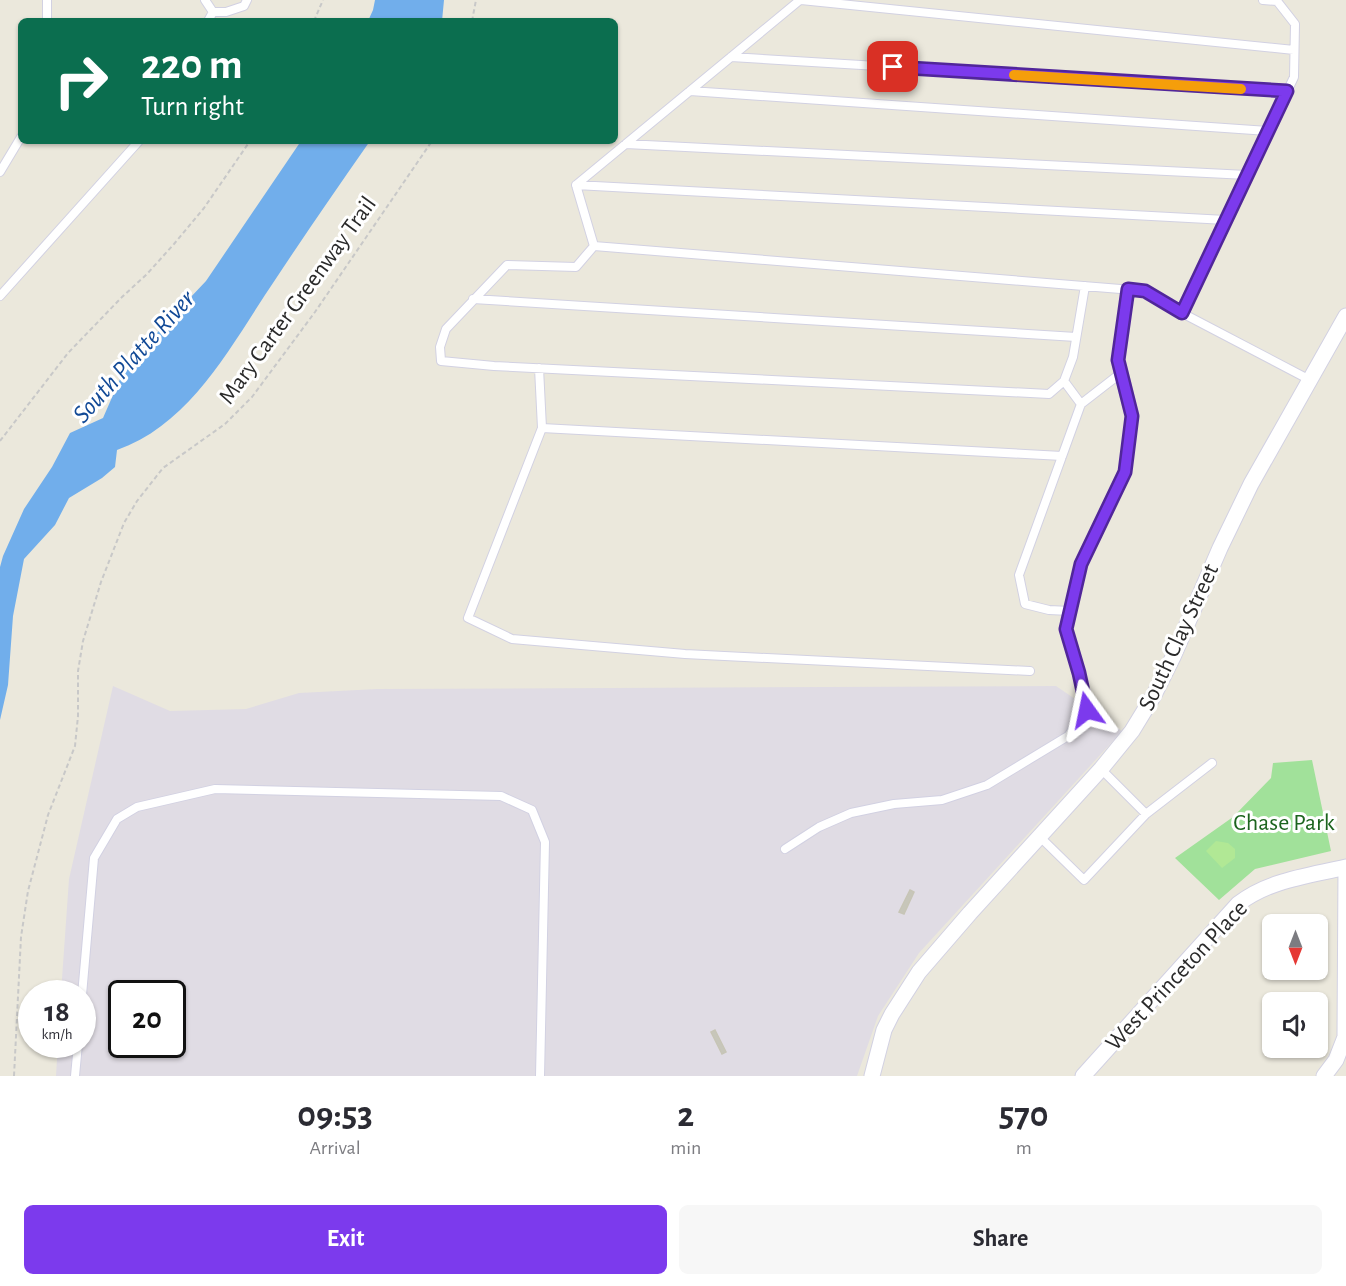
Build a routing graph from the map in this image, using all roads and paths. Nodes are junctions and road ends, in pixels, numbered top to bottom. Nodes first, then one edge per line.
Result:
1 (47, 0) edge
2 (205, 0) edge
3 (246, 0) edge
4 (323, 0) edge
5 (476, 0) edge
6 (801, 0) edge
7 (1263, 0) edge
8 (213, 12) junction
9 (47, 18) edge
10 (210, 18) edge
11 (315, 18) edge
12 (472, 18) edge
13 (1294, 50) junction
14 (731, 57) junction
15 (690, 91) junction
16 (1287, 91) junction
17 (1268, 131) junction
18 (18, 142) edge
19 (136, 144) edge
20 (248, 144) edge
21 (430, 144) edge
22 (626, 144) junction
23 (0, 172) edge
24 (1247, 175) junction
25 (576, 185) junction
26 (1226, 220) junction
27 (594, 246) junction
28 (1085, 286) junction
29 (1128, 289) junction
30 (0, 296) edge
31 (473, 299) junction
32 (1182, 313) junction
33 (1346, 316) edge
34 (1076, 337) junction
35 (539, 368) junction
36 (1121, 373) junction
37 (1310, 380) junction
38 (1065, 381) junction
39 (1081, 404) junction
40 (542, 428) junction
41 (0, 441) edge
42 (1062, 456) junction
43 (1070, 611) junction
44 (1030, 671) dead end
45 (1212, 763) dead end
46 (1101, 770) junction
47 (1146, 814) junction
48 (1040, 837) junction
49 (785, 849) dead end
50 (1346, 867) edge
51 (83, 980) edge
52 (77, 1058) edge
53 (14, 1076) edge
54 (75, 1076) edge
55 (540, 1076) edge
56 (872, 1076) edge
57 (1083, 1076) edge
58 (1324, 1076) edge

1 - 9 lane
2 - 8 lane
3 - 8 lane
4 - 11 path
5 - 12 path
6 - 13 lane
6 - 14 lane
7 - 13 lane
8 - 10 lane
13 - 16 lane
14 - 15 lane
14 - 16 lane
15 - 17 lane
15 - 22 lane
16 - 17 lane
17 - 24 lane
18 - 23 lane
19 - 30 lane
20 - 41 path
21 - 53 path, Mary Carter Greenway Trail
22 - 24 lane
22 - 25 lane
24 - 26 lane
25 - 26 lane
25 - 27 lane
26 - 32 lane
27 - 28 lane
27 - 31 lane
28 - 29 lane
28 - 34 lane
29 - 32 lane
29 - 36 lane
31 - 34 lane
31 - 35 lane
32 - 37 lane
33 - 37 street, South Clay Street
34 - 38 lane
35 - 38 lane
35 - 40 lane
36 - 39 lane
36 - 43 lane
37 - 46 street, South Clay Street
38 - 39 lane
39 - 42 lane
40 - 42 lane
40 - 44 lane
42 - 43 lane
43 - 49 lane
45 - 47 lane
46 - 47 lane
46 - 48 street, South Clay Street
47 - 48 lane
48 - 56 street, South Clay Street
50 - 57 street, West Princeton Place
50 - 58 street
51 - 55 lane
52 - 54 lane

